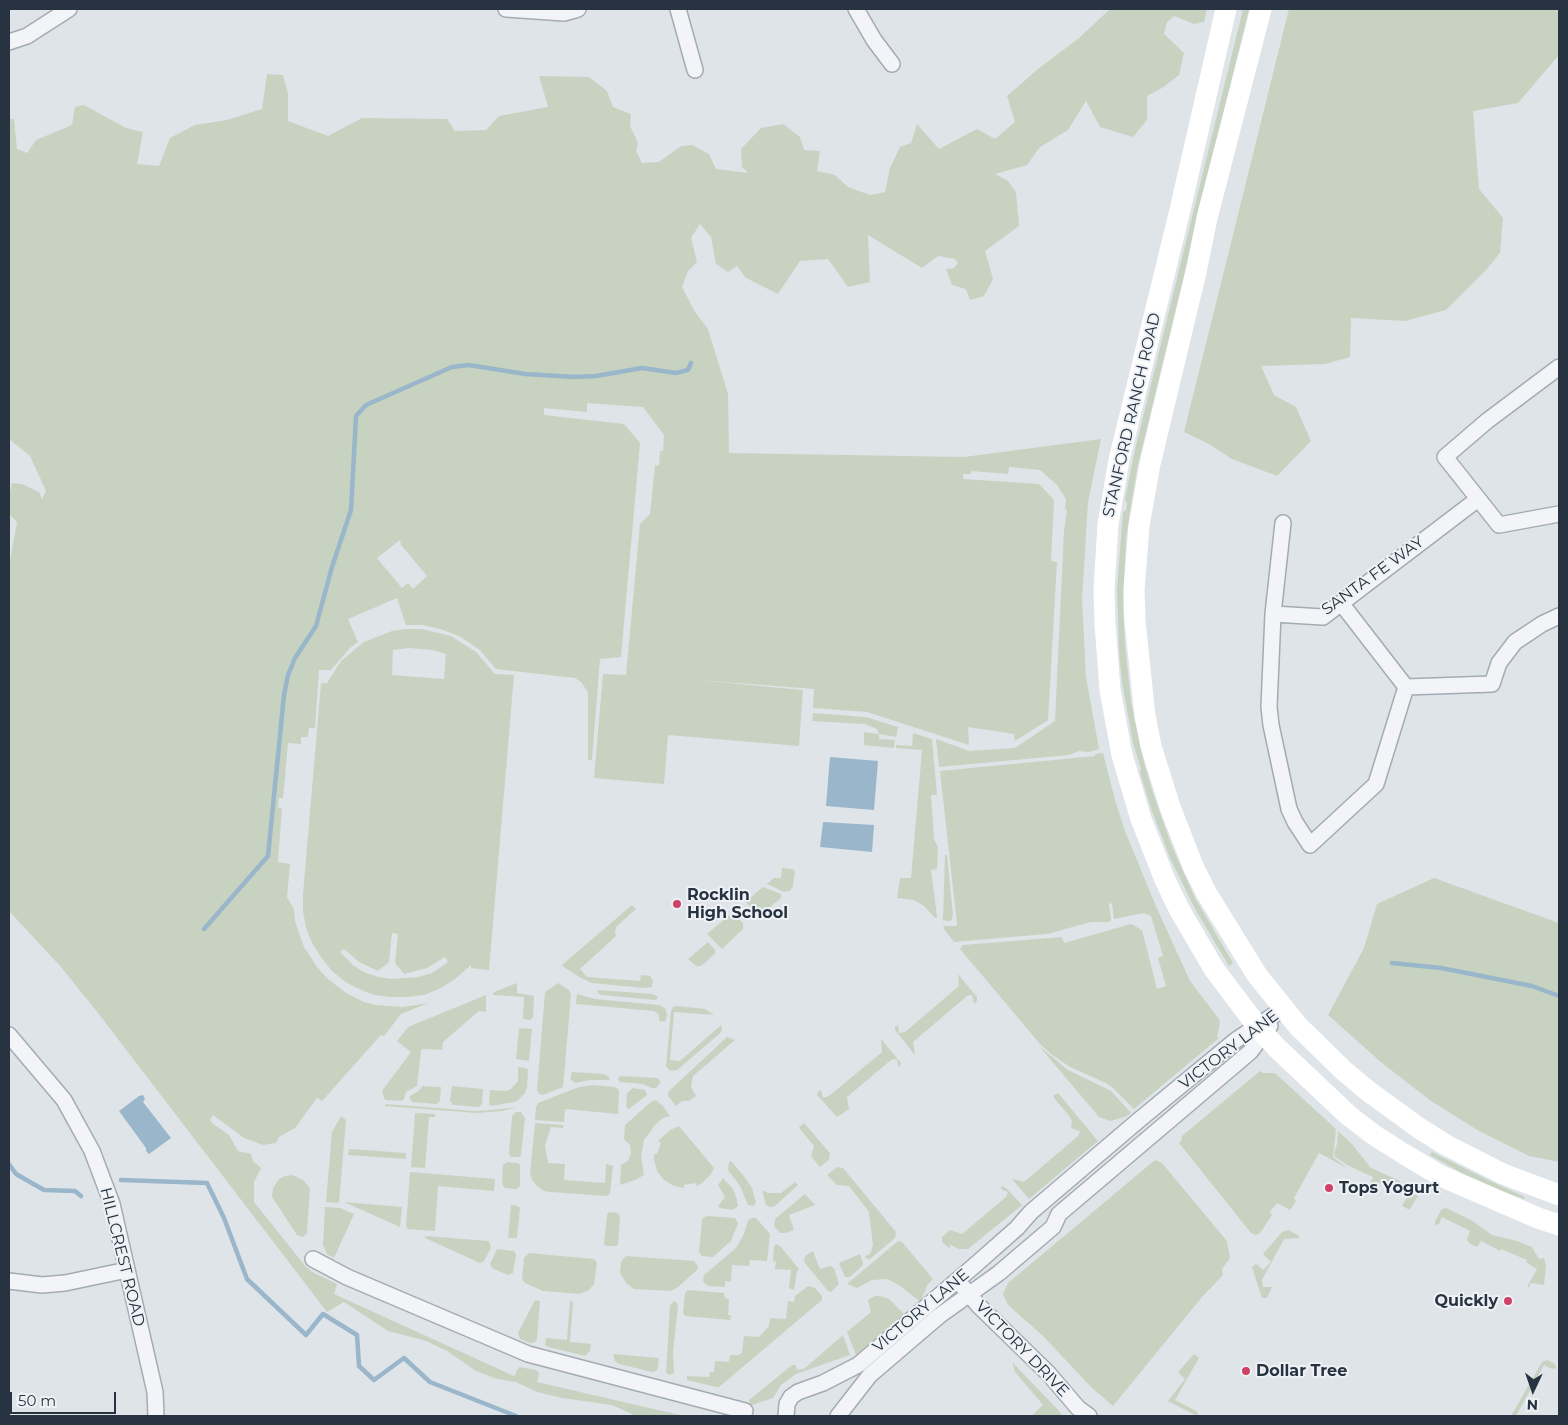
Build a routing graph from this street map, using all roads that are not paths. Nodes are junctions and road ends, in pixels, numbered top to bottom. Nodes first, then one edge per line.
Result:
1 (69, 9) edge
2 (506, 9) edge
3 (578, 9) edge
4 (678, 9) edge
5 (856, 9) edge
6 (1226, 9) edge
7 (1261, 9) edge
8 (9, 42) edge
9 (892, 64) dead end
10 (695, 70) dead end
11 (1559, 367) edge
12 (1478, 499) junction
13 (1559, 514) edge
14 (1283, 523) dead end
15 (1340, 603) junction
16 (1272, 614) junction
17 (1559, 616) edge
18 (1406, 687) junction
19 (1283, 1009) junction
20 (1260, 1030) junction
21 (9, 1036) edge
22 (1559, 1194) edge
23 (1559, 1225) edge
24 (313, 1259) dead end
25 (127, 1270) junction
26 (956, 1280) junction
27 (9, 1281) edge
28 (969, 1294) junction
29 (745, 1412) dead end
30 (156, 1416) edge
31 (786, 1416) edge
32 (838, 1416) edge
33 (1090, 1416) edge

1 - 8 street
2 - 3 street
4 - 10 street
5 - 9 street
6 - 20 main road, STANFORD RANCH ROAD
7 - 19 main road, STANFORD RANCH ROAD
11 - 12 street
12 - 13 street
12 - 15 street, SANTA FE WAY
14 - 16 street
15 - 16 street, SANTA FE WAY
15 - 18 street
16 - 18 street
17 - 18 street
19 - 20 street, VICTORY LANE
19 - 22 main road, STANFORD RANCH ROAD
20 - 23 main road, STANFORD RANCH ROAD
20 - 26 street, VICTORY LANE
20 - 28 street, VICTORY LANE
21 - 25 street, HILLCREST ROAD
24 - 29 street
25 - 27 street
25 - 30 street, HILLCREST ROAD
26 - 28 street, VICTORY DRIVE
26 - 31 street, VICTORY LANE
28 - 32 street, VICTORY LANE
28 - 33 street, VICTORY DRIVE

